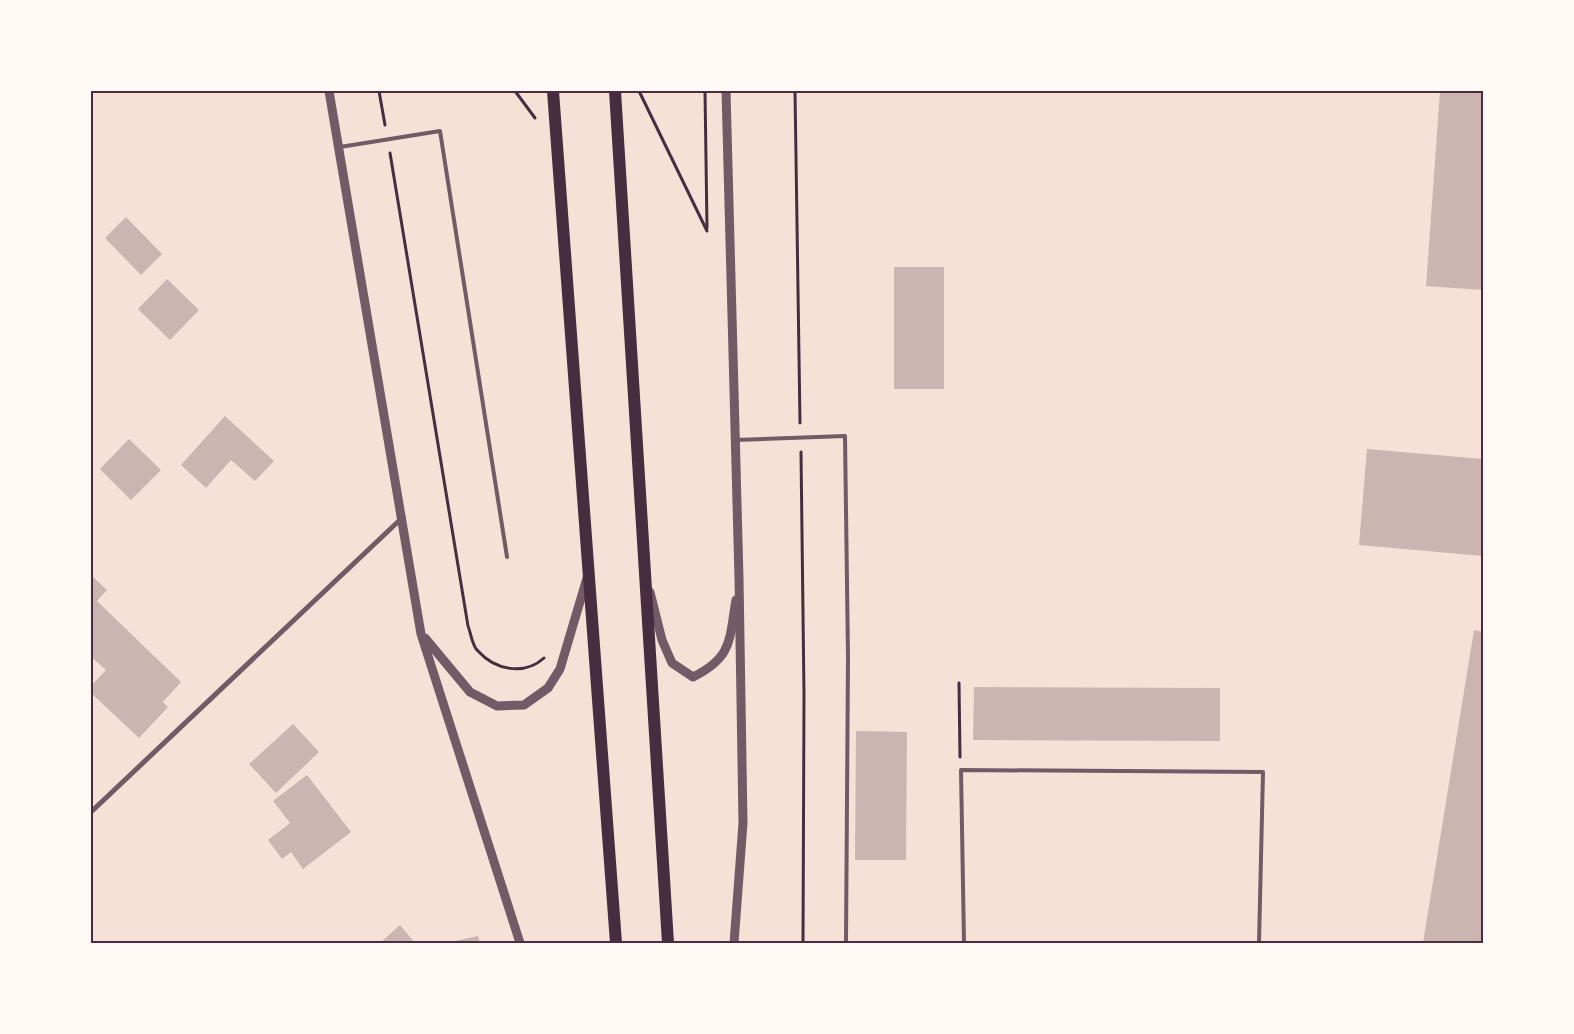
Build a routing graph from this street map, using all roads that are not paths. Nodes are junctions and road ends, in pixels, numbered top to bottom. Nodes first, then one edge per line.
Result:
1 (329, 91) edge
2 (554, 91) edge
3 (615, 91) edge
4 (726, 91) edge
5 (338, 147) junction
6 (736, 440) junction
7 (403, 517) junction
8 (506, 557) dead end
9 (588, 572) junction
10 (646, 575) junction
11 (739, 578) junction
12 (421, 634) junction
13 (91, 812) edge
14 (520, 943) edge
15 (616, 943) edge
16 (668, 943) edge
17 (734, 943) edge
18 (846, 943) edge
19 (964, 943) edge
20 (1259, 943) edge

1 - 5 street
2 - 9 main road
3 - 10 main road
4 - 6 street
5 - 7 street
5 - 8 lane
6 - 11 street
6 - 18 lane
7 - 12 street
7 - 13 street
9 - 12 street
9 - 15 main road
10 - 11 street
10 - 16 main road
11 - 17 street
12 - 14 street
19 - 20 lane

